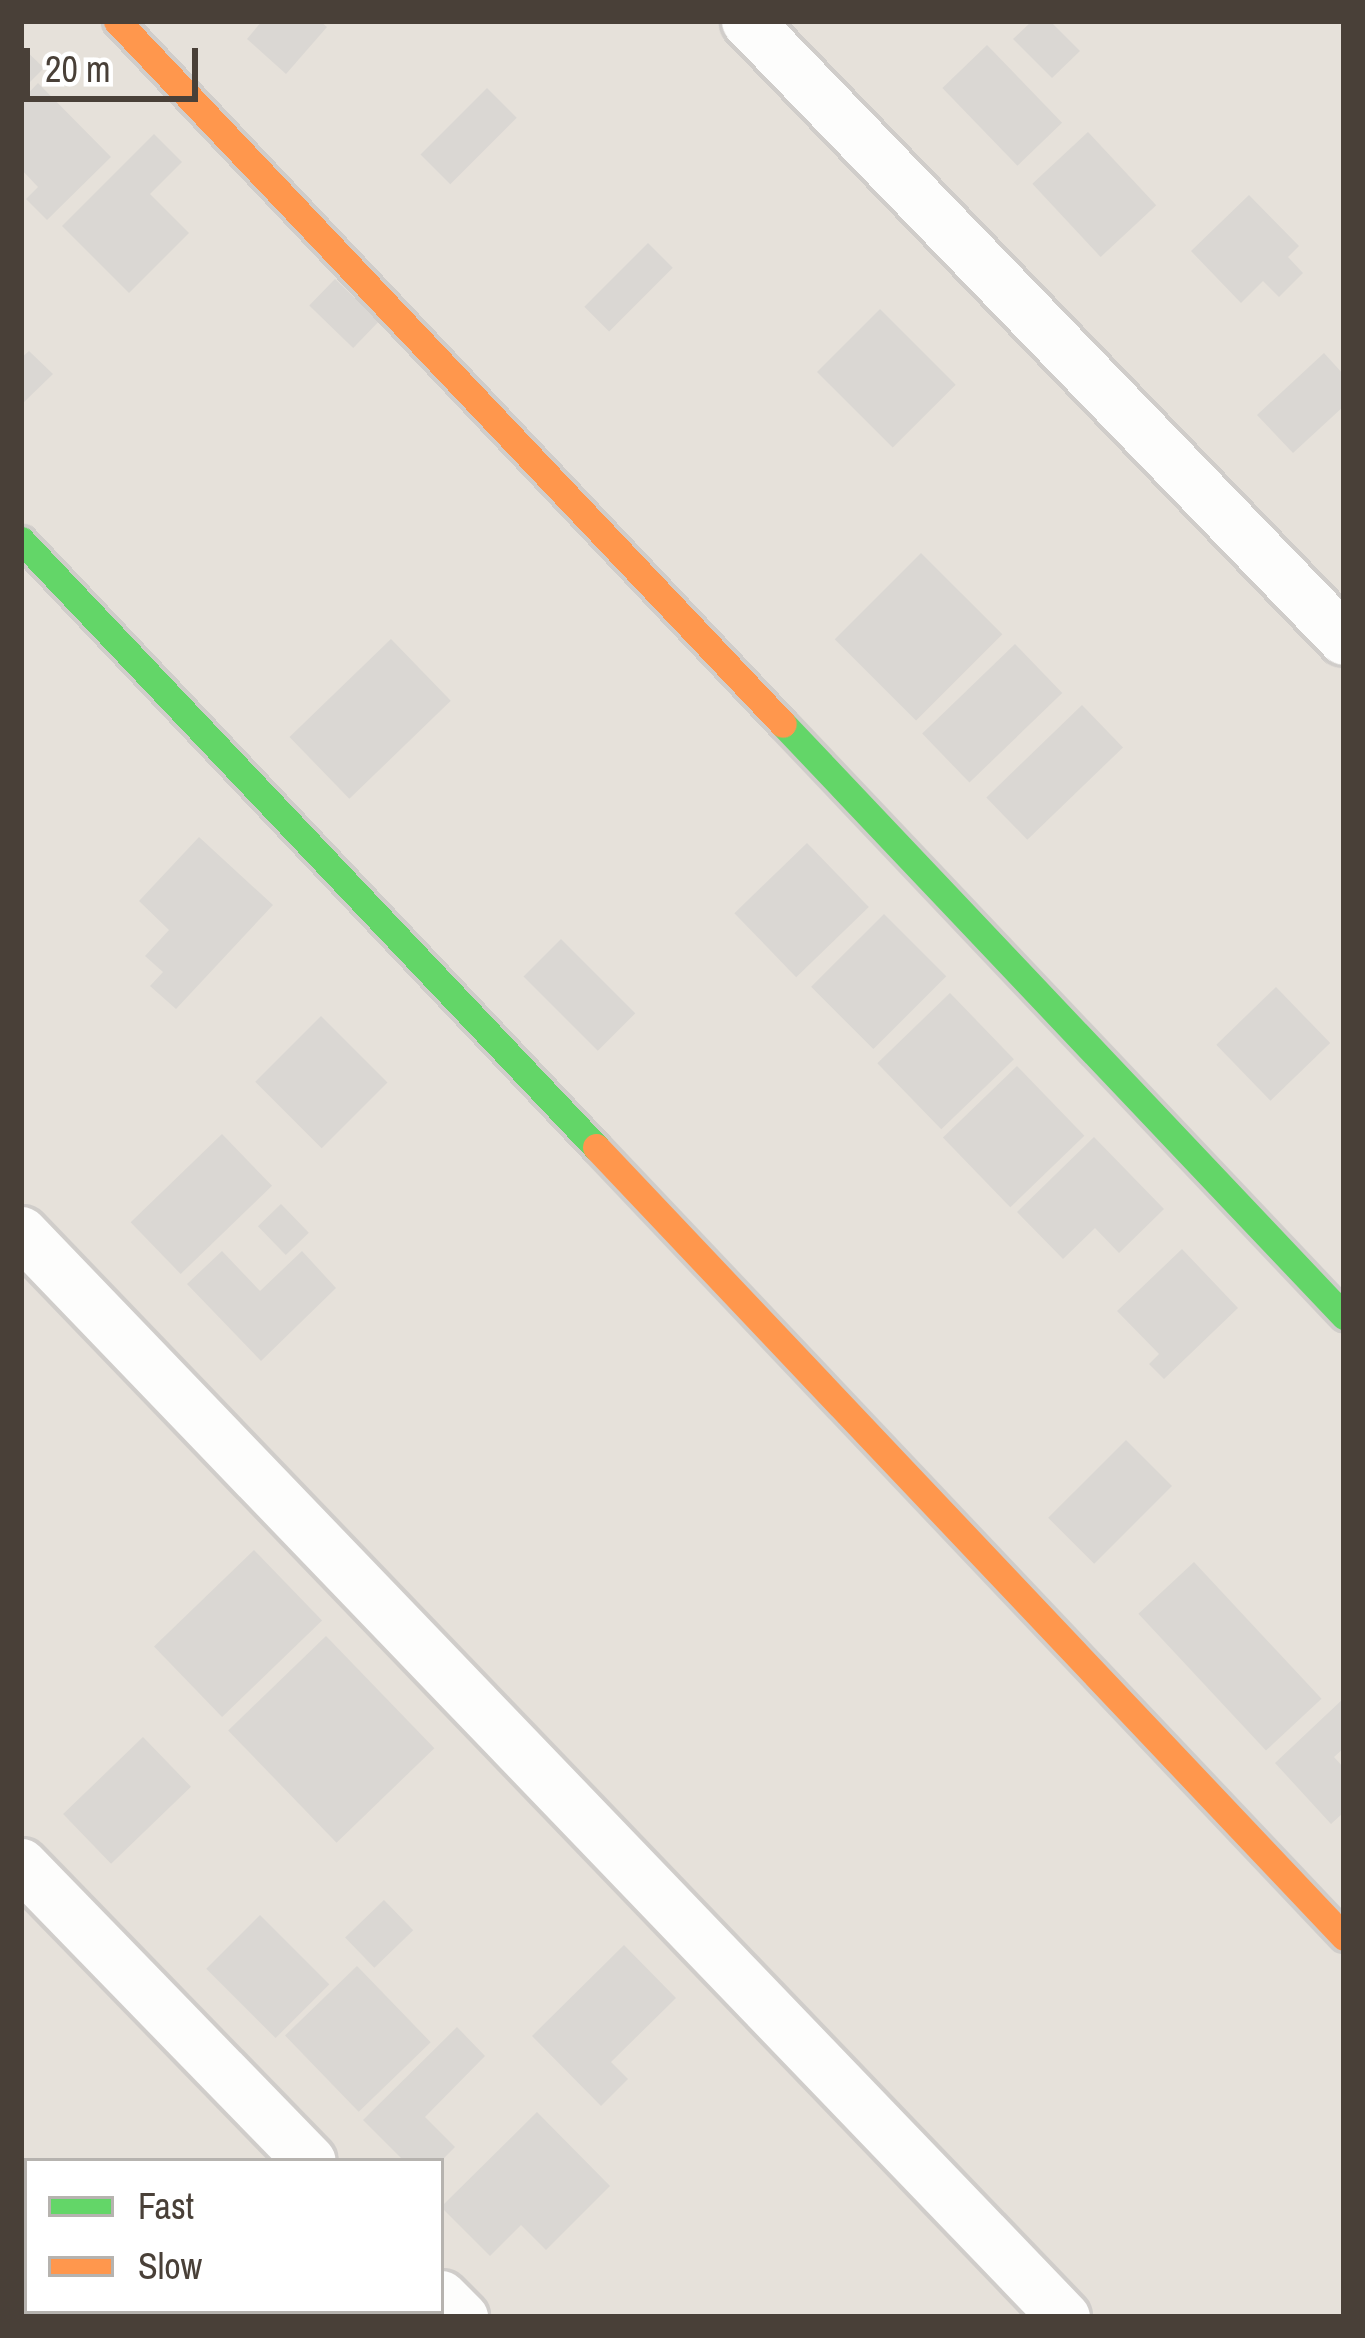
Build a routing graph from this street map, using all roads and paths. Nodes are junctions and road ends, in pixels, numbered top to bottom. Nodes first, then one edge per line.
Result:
1 (117, 21) edge
2 (747, 21) edge
3 (21, 540) edge
4 (1344, 639) edge
5 (21, 1232) edge
6 (1344, 1316) edge
7 (21, 1864) edge
8 (1344, 1937) edge
9 (307, 2158) edge
10 (1064, 2317) edge

1 - 6 street
2 - 4 street
3 - 8 street
5 - 10 street
7 - 9 street

